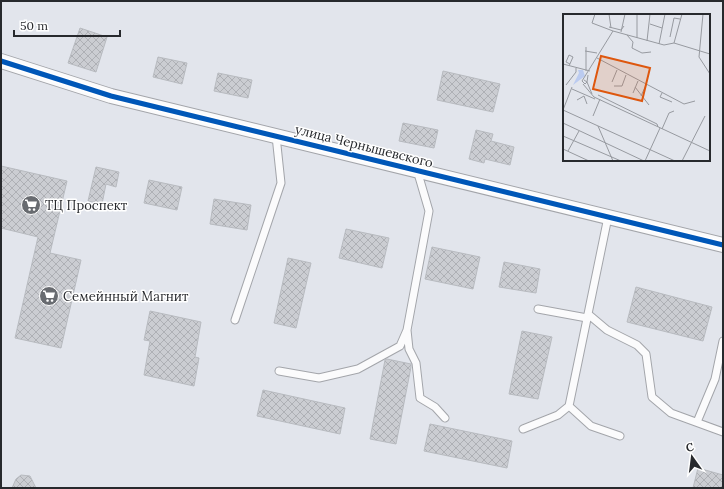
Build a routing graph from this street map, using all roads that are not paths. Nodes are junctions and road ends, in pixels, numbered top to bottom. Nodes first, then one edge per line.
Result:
1 (1, 61) edge
2 (276, 136) junction
3 (417, 170) junction
4 (608, 217) junction
5 (723, 245) edge
6 (538, 309) dead end
7 (587, 316) junction
8 (235, 320) dead end
9 (407, 330) junction
10 (723, 341) edge
11 (279, 371) dead end
12 (569, 406) junction
13 (445, 418) dead end
14 (697, 422) junction
15 (523, 429) dead end
16 (723, 432) edge
17 (620, 436) dead end

1 - 2 street, улица Чернышевского
2 - 3 street, улица Чернышевского
2 - 8 lane
3 - 4 street, улица Чернышевского
3 - 9 lane
4 - 5 street, улица Чернышевского
4 - 7 lane
6 - 7 lane
7 - 12 lane
7 - 14 lane
9 - 11 lane
9 - 13 lane
10 - 14 lane
12 - 15 lane
12 - 17 lane
14 - 16 lane

